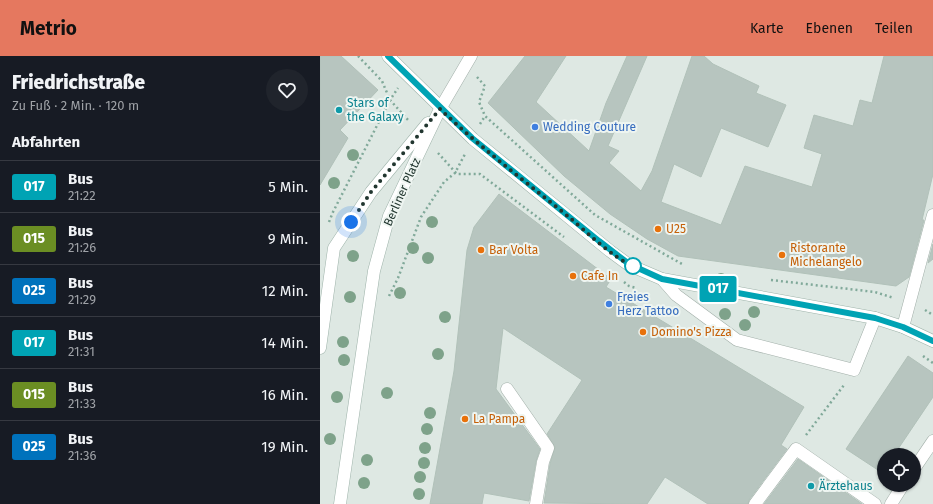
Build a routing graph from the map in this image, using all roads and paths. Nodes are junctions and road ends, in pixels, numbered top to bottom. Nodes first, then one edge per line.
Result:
1 (358, 56) edge
2 (388, 56) edge
3 (469, 61) edge
4 (407, 75) junction
5 (390, 100) junction
6 (440, 109) junction
7 (423, 136) junction
8 (456, 173) junction
9 (933, 215) edge
10 (328, 227) dead end
11 (567, 240) dead end
12 (687, 268) dead end
13 (662, 279) junction
14 (764, 279) dead end
15 (623, 282) dead end
16 (637, 288) dead end
17 (388, 301) dead end
18 (909, 303) junction
19 (933, 315) edge
20 (875, 318) junction
21 (903, 327) junction
22 (933, 341) edge
23 (320, 348) edge
24 (854, 370) junction
25 (507, 390) dead end
26 (933, 441) edge
27 (796, 449) junction
28 (921, 459) edge
29 (899, 492) edge
30 (340, 504) edge
31 (536, 504) edge
32 (755, 504) edge
33 (875, 504) edge
34 (891, 504) edge

1 - 5 path
2 - 4 street
3 - 6 street, Berliner Platz
3 - 12 path
4 - 5 path
4 - 6 street
5 - 7 path
5 - 10 path
6 - 7 street, Berliner Platz
6 - 13 street
7 - 8 path
7 - 23 street, Berliner Platz
7 - 30 street, Berliner Platz
8 - 11 path
8 - 17 path
9 - 18 street
13 - 20 street
13 - 24 street
14 - 18 path
15 - 16 path
18 - 19 path
18 - 21 street
20 - 21 street
20 - 24 street
21 - 22 street
24 - 27 path
25 - 31 street
26 - 28 street
27 - 32 street
27 - 33 street
29 - 34 street

